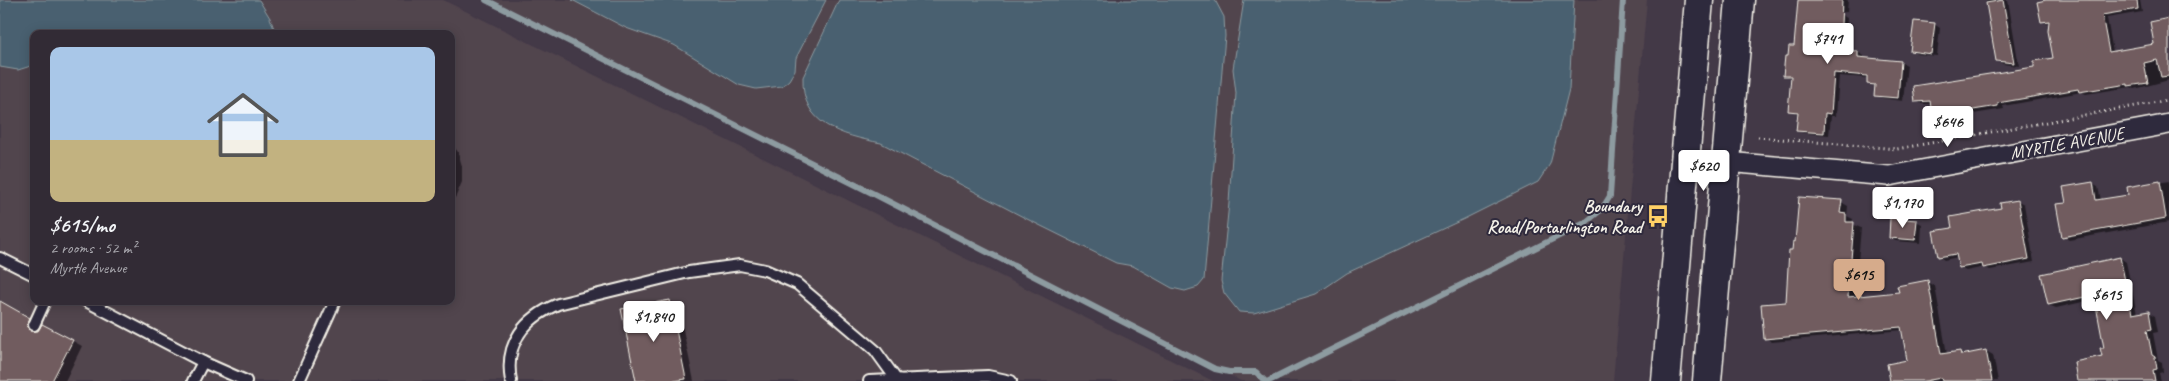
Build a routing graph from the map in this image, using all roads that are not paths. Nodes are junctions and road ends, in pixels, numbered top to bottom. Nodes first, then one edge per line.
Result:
1 (1699, 0) edge
2 (1740, 0) edge
3 (2169, 124) edge
4 (1726, 162) junction
5 (0, 258) edge
6 (30, 273) edge
7 (43, 305) edge
8 (94, 305) edge
9 (333, 305) edge
10 (34, 325) dead end
11 (203, 362) junction
12 (901, 380) edge
13 (193, 381) edge
14 (246, 381) edge
15 (299, 381) edge
16 (511, 381) edge
17 (868, 381) edge
18 (1011, 381) edge
19 (1666, 381) edge
20 (1707, 381) edge

1 - 19 main road
2 - 4 main road
3 - 4 street, MYRTLE AVENUE
4 - 20 main road
5 - 6 lane
7 - 10 lane
8 - 11 lane
9 - 15 lane
11 - 13 lane
11 - 14 lane
12 - 16 lane
12 - 17 lane
12 - 18 lane

